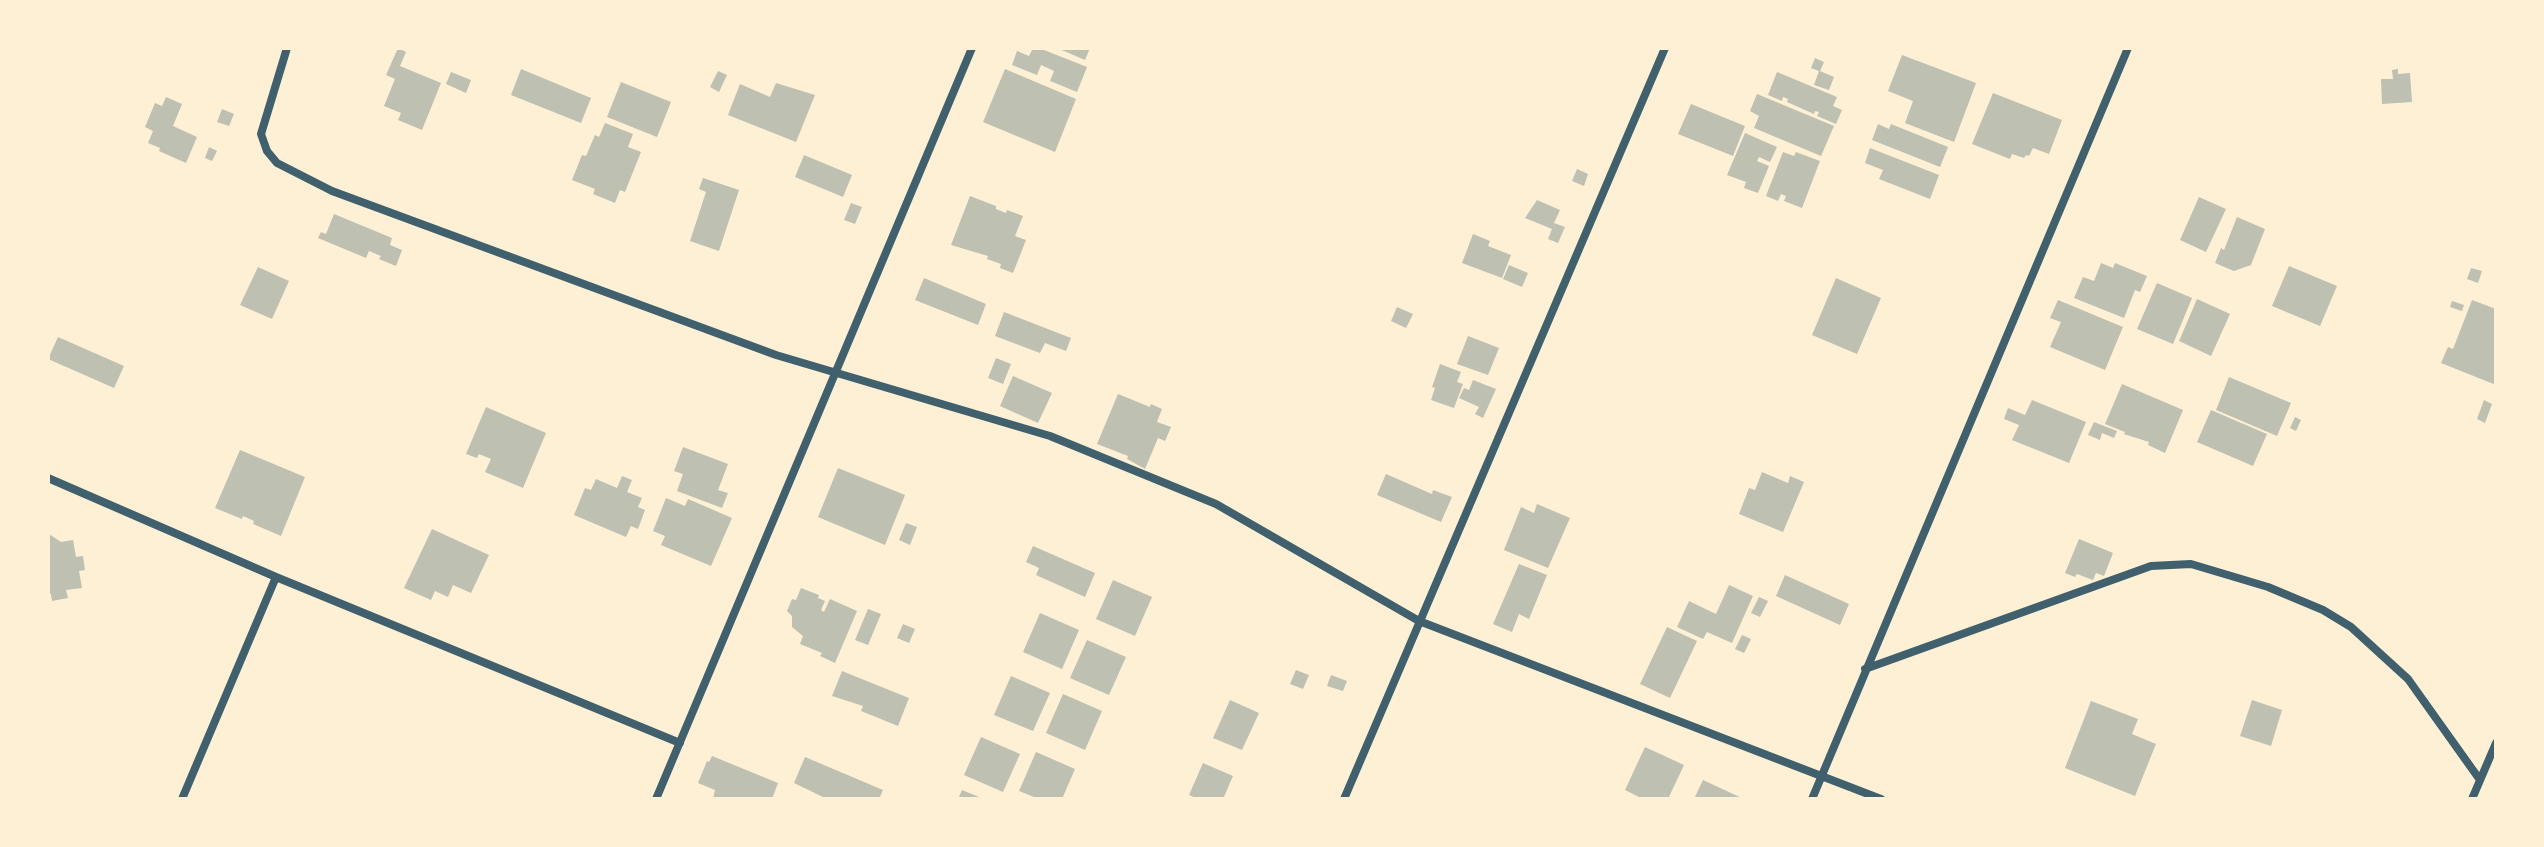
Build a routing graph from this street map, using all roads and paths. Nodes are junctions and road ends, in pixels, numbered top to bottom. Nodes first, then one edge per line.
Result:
1 (287, 48) edge
2 (972, 48) edge
3 (1665, 48) edge
4 (2128, 48) edge
5 (836, 372) junction
6 (48, 478) edge
7 (276, 577) junction
8 (1419, 621) junction
9 (1865, 670) junction
10 (680, 743) junction
11 (2496, 743) edge
12 (1821, 777) junction
13 (2480, 780) junction
14 (182, 799) edge
15 (656, 799) edge
16 (1344, 799) edge
17 (1812, 799) edge
18 (1881, 799) edge
19 (2472, 799) edge

1 - 5 street
2 - 5 street
3 - 8 street
4 - 9 street
5 - 8 street
5 - 10 street
6 - 7 street
7 - 10 street
7 - 14 street
8 - 12 street
8 - 16 street
9 - 12 street
9 - 13 street
10 - 15 street
11 - 13 street
12 - 17 street
12 - 18 street
13 - 19 street

